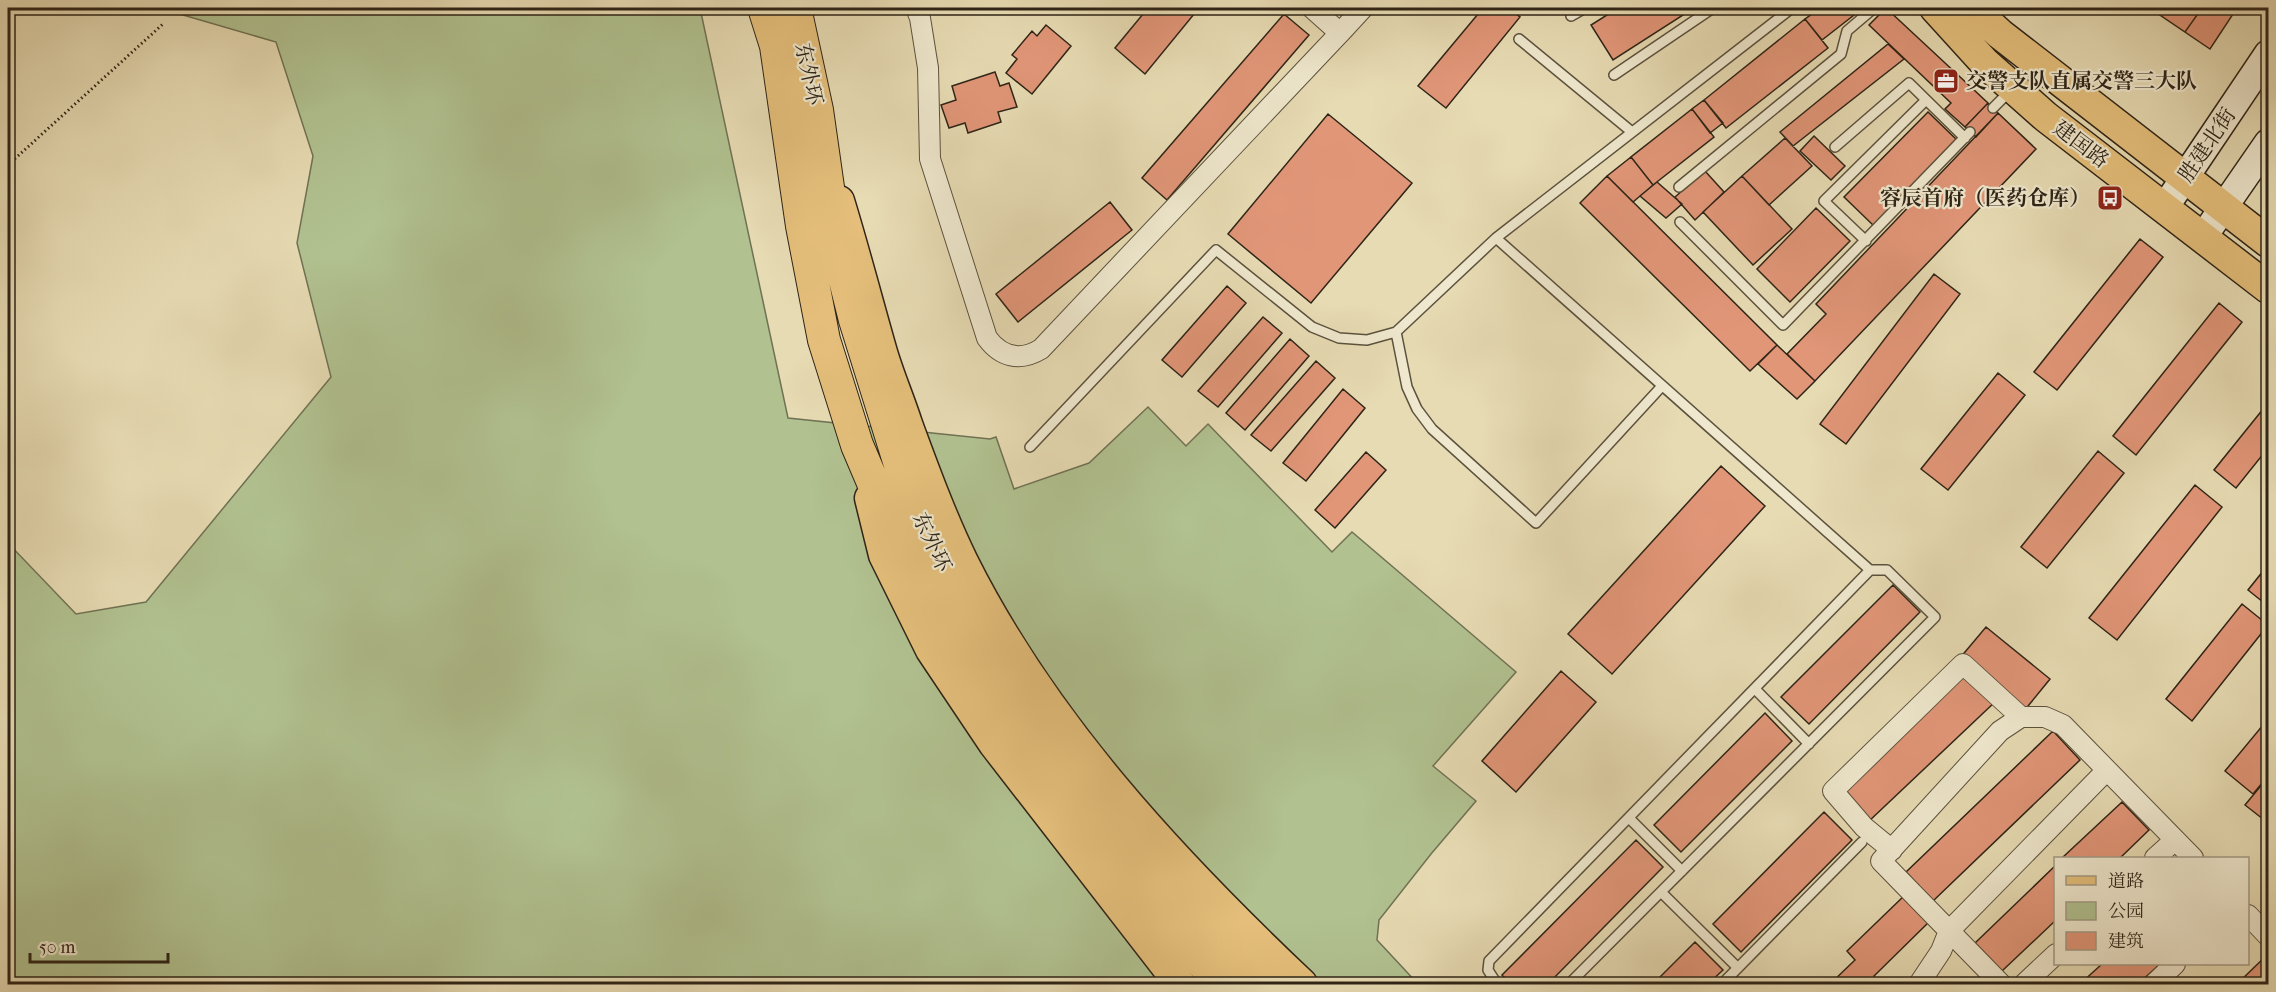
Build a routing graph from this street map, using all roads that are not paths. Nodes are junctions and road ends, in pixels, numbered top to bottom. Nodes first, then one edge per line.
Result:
1 (755, 8) edge
2 (764, 8) edge
3 (795, 8) edge
4 (916, 8) edge
5 (1312, 8) edge
6 (1363, 8) edge
7 (1585, 8) edge
8 (1713, 8) edge
9 (1792, 8) edge
10 (1874, 8) edge
11 (1935, 8) edge
12 (1972, 8) edge
13 (1571, 16) dead end
14 (1340, 33) junction
15 (1519, 39) dead end
16 (776, 46) junction
17 (2268, 54) edge
18 (1614, 75) dead end
19 (1926, 100) junction
20 (1632, 132) junction
21 (2268, 143) edge
22 (822, 146) junction
23 (1835, 147) dead end
24 (2185, 179) junction
25 (1678, 187) dead end
26 (2165, 207) junction
27 (2225, 207) junction
28 (1680, 222) dead end
29 (2203, 237) junction
30 (1496, 238) junction
31 (1866, 241) junction
32 (2268, 242) edge
33 (2268, 288) edge
34 (1396, 332) junction
35 (1662, 386) junction
36 (857, 445) junction
37 (1030, 447) dead end
38 (1870, 570) junction
39 (1755, 689) junction
40 (2021, 717) junction
41 (1809, 744) junction
42 (2107, 770) junction
43 (1629, 818) junction
44 (2175, 840) junction
45 (1862, 842) dead end
46 (1892, 850) junction
47 (2156, 857) edge
48 (2192, 857) edge
49 (1683, 871) junction
50 (1661, 892) junction
51 (2249, 917) edge
52 (1949, 931) junction
53 (2268, 936) edge
54 (2054, 955) edge
55 (2173, 965) edge
56 (1738, 968) junction
57 (1180, 984) edge
58 (1221, 984) edge
59 (1261, 984) edge
60 (1302, 984) edge
61 (1497, 984) edge
62 (1569, 984) edge
63 (1722, 984) edge
64 (1919, 984) edge
65 (2001, 984) edge
66 (2024, 984) edge
67 (2154, 984) edge

1 - 16 main road
2 - 16 highway, 东外环
3 - 22 highway, 东外环
4 - 14 street
5 - 14 street
6 - 14 street
7 - 13 lane
8 - 18 lane
9 - 20 lane
10 - 25 lane
11 - 26 main road, 建国路
12 - 24 main road, 建国路
15 - 20 lane
16 - 36 highway, 东外环
17 - 24 main road, 胜建北街
19 - 23 lane
19 - 31 lane
19 - 31 lane
20 - 30 lane
21 - 27 main road
22 - 59 highway, 东外环
22 - 60 main road
24 - 26 main road, 胜建北街
24 - 27 main road, 建国路
26 - 29 main road, 建国路
27 - 29 main road
27 - 32 main road, 建国路
28 - 31 lane
29 - 33 main road, 建国路
30 - 34 lane
30 - 35 lane
34 - 35 lane
34 - 37 lane
35 - 38 lane
36 - 57 main road
36 - 58 highway, 东外环
38 - 39 lane
38 - 41 lane
39 - 41 lane
39 - 43 lane
40 - 42 street
40 - 46 street
40 - 46 street
41 - 49 lane
42 - 44 street
42 - 52 street
43 - 49 lane
43 - 61 lane
44 - 47 street
44 - 48 street
45 - 56 lane
46 - 52 street
49 - 50 lane
50 - 56 lane
50 - 62 lane
51 - 53 street
52 - 64 street
52 - 65 street
54 - 66 street
55 - 67 street
56 - 63 lane

